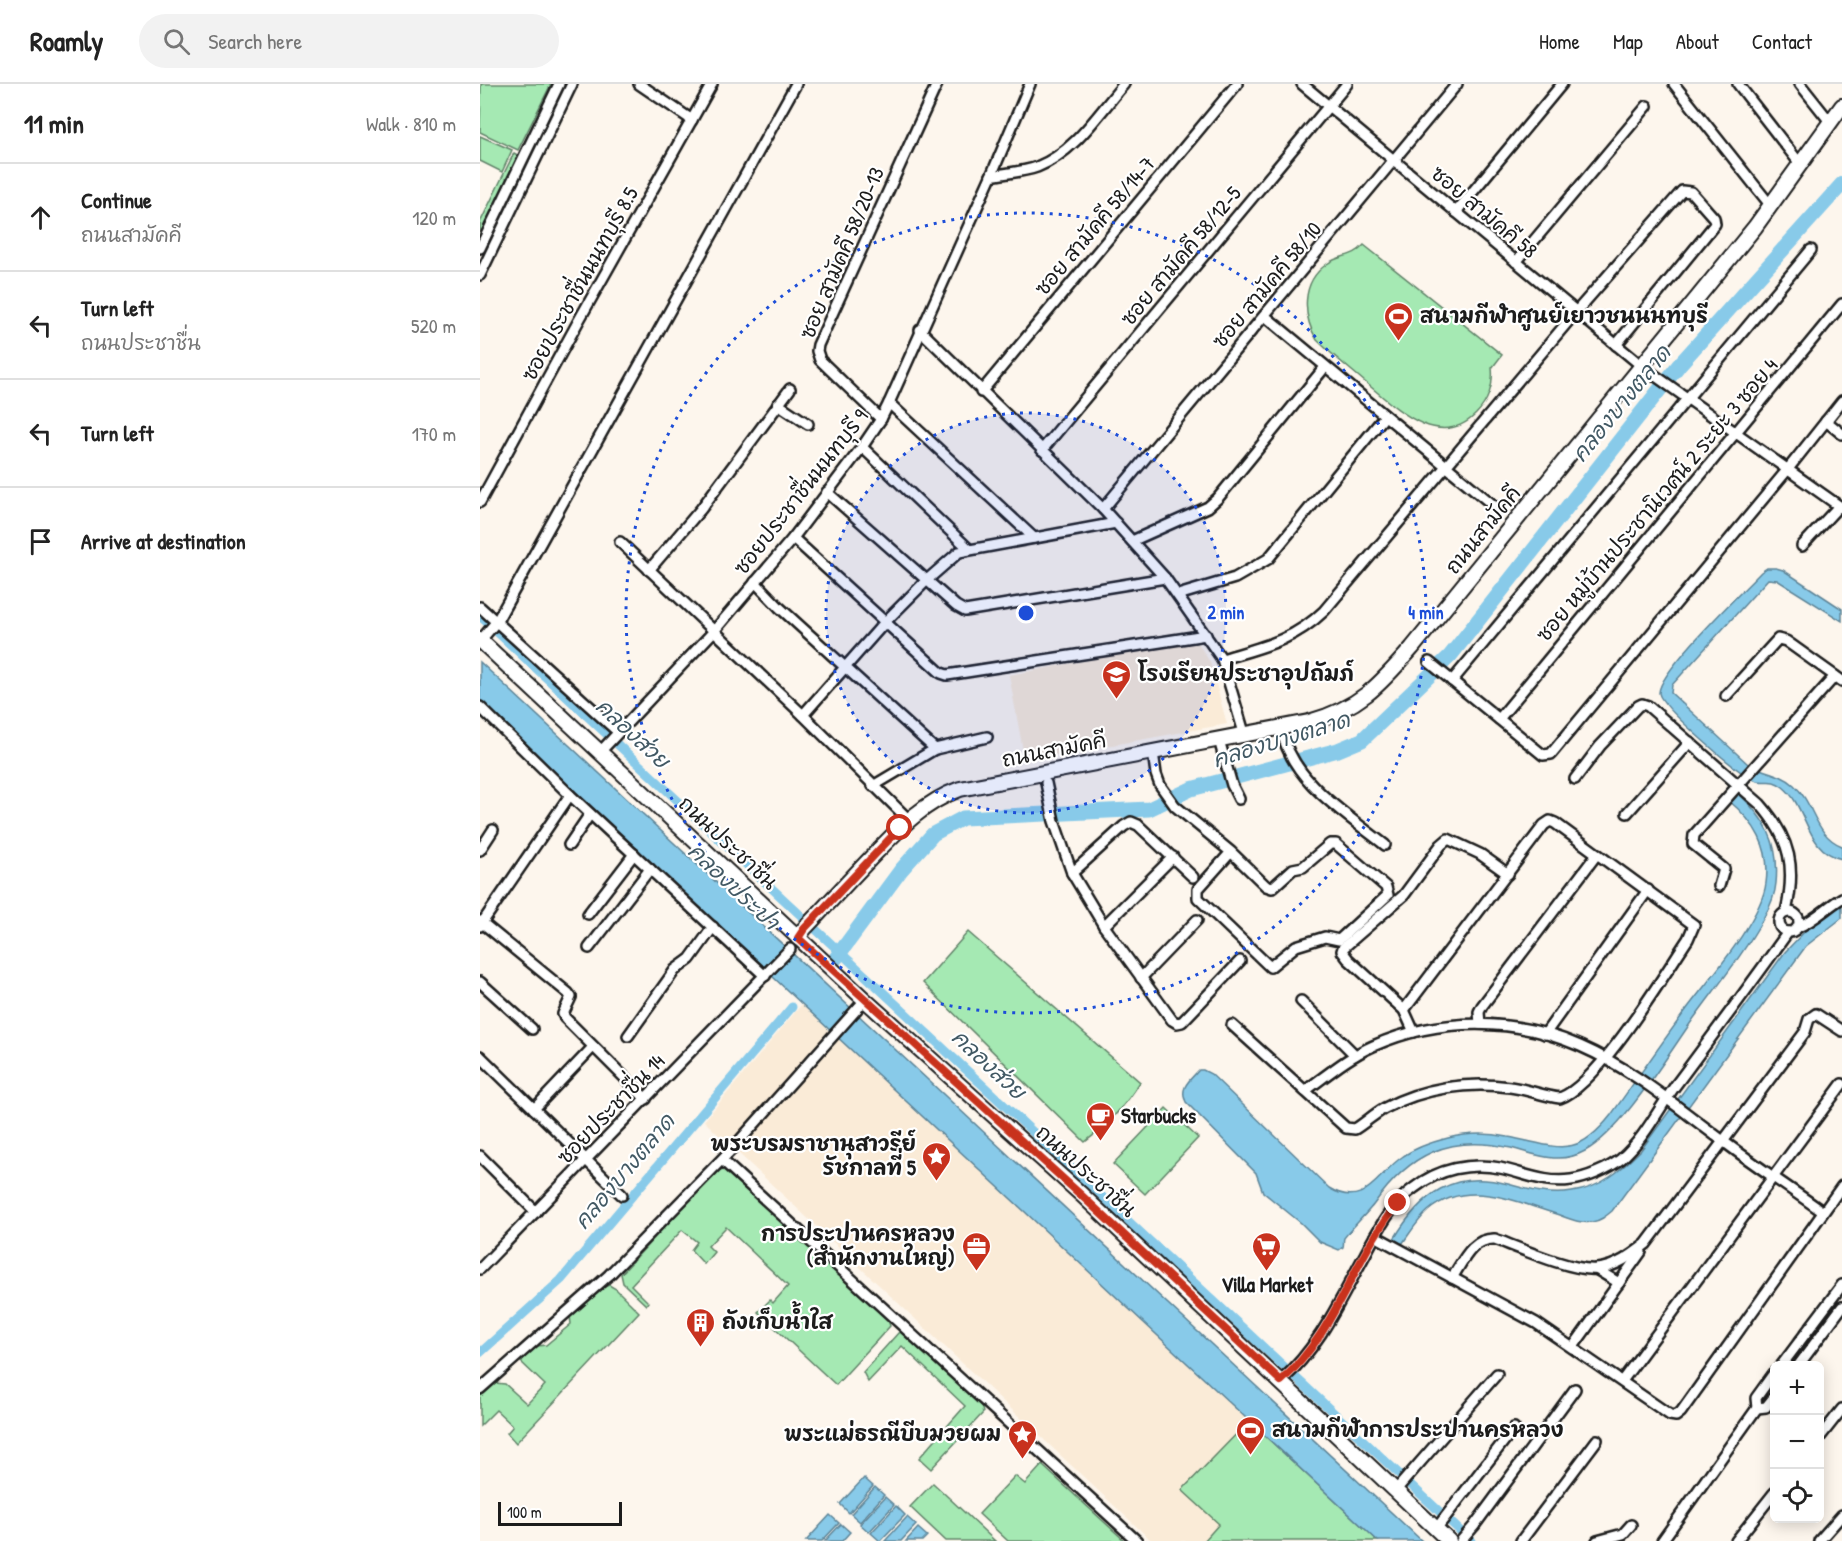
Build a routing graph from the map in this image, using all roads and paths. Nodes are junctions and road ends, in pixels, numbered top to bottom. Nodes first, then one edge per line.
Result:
1 (559, 84) edge
2 (572, 84) edge
3 (639, 84) edge
4 (712, 84) edge
5 (796, 84) edge
6 (937, 84) edge
7 (1030, 84) edge
8 (1124, 84) edge
9 (1237, 84) edge
10 (1302, 84) edge
11 (1347, 84) edge
12 (1457, 84) edge
13 (1562, 84) edge
14 (1674, 84) edge
15 (1738, 84) edge
16 (1800, 84) edge
17 (1328, 106) junction
18 (1647, 106) dead end
19 (1842, 106) edge
20 (692, 120) junction
21 (1831, 123) junction
22 (1393, 160) junction
23 (1801, 165) junction
24 (991, 176) junction
25 (1771, 206) junction
26 (1456, 212) junction
27 (480, 248) edge
28 (1811, 250) dead end
29 (1516, 262) junction
30 (480, 274) edge
31 (1842, 304) edge
32 (1576, 312) junction
33 (1265, 316) junction
34 (920, 330) junction
35 (1617, 345) junction
36 (1325, 367) junction
37 (1643, 367) junction
38 (790, 389) dead end
39 (981, 392) junction
40 (1688, 398) junction
41 (1842, 401) edge
42 (889, 403) junction
43 (778, 404) junction
44 (1385, 416) junction
45 (881, 419) junction
46 (1826, 421) junction
47 (808, 424) dead end
48 (1737, 433) junction
49 (1842, 434) edge
50 (862, 447) junction
51 (1042, 450) junction
52 (1447, 467) junction
53 (1788, 469) junction
54 (827, 492) junction
55 (480, 502) edge
56 (1493, 505) dead end
57 (1840, 507) edge
58 (1103, 509) junction
59 (1116, 523) junction
60 (793, 538) junction
61 (1034, 538) junction
62 (1132, 541) junction
63 (620, 542) dead end
64 (1802, 546) dead end
65 (969, 549) junction
66 (649, 570) junction
67 (1166, 579) junction
68 (927, 580) junction
69 (755, 582) junction
70 (1179, 595) junction
71 (480, 607) edge
72 (886, 621) junction
73 (497, 622) junction
74 (714, 631) junction
75 (1206, 635) junction
76 (482, 638) edge
77 (1222, 659) junction
78 (1429, 662) dead end
79 (846, 666) junction
80 (1838, 679) edge
81 (1452, 681) junction
82 (1726, 696) dead end
83 (480, 707) edge
84 (803, 715) junction
85 (1499, 719) junction
86 (1281, 728) junction
87 (616, 733) junction
88 (1245, 736) junction
89 (987, 737) dead end
90 (1219, 740) junction
91 (1690, 742) junction
92 (602, 748) junction
93 (935, 749) junction
94 (1154, 752) junction
95 (1575, 779) dead end
96 (1046, 783) dead end
97 (1738, 785) junction
98 (873, 786) junction
99 (570, 795) junction
100 (1239, 799) dead end
101 (1627, 813) dead end
102 (590, 814) junction
103 (909, 820) junction
104 (493, 830) dead end
105 (568, 845) dead end
106 (1385, 845) dead end
107 (480, 850) edge
108 (1231, 852) junction
109 (634, 854) junction
110 (1597, 854) junction
111 (1173, 857) junction
112 (650, 869) junction
113 (1072, 873) junction
114 (1508, 874) junction
115 (1193, 877) dead end
116 (1719, 886) dead end
117 (1648, 890) junction
118 (1842, 898) edge
119 (1786, 912) junction
120 (588, 914) dead end
121 (1197, 920) dead end
122 (481, 923) edge
123 (1104, 926) junction
124 (713, 927) junction
125 (1798, 927) junction
126 (1788, 932) junction
127 (797, 938) junction
128 (589, 948) dead end
129 (1240, 961) dead end
130 (766, 975) junction
131 (1141, 978) junction
132 (480, 982) edge
133 (1301, 1001) dead end
134 (862, 1004) junction
135 (1404, 1010) junction
136 (1480, 1024) junction
137 (1232, 1025) dead end
138 (532, 1029) dead end
139 (1842, 1031) edge
140 (1414, 1032) junction
141 (1545, 1034) junction
142 (628, 1036) dead end
143 (593, 1047) junction
144 (1355, 1055) junction
145 (480, 1056) edge
146 (1606, 1059) junction
147 (1842, 1084) edge
148 (1305, 1091) junction
149 (646, 1099) junction
150 (1670, 1101) junction
151 (534, 1109) junction
152 (1723, 1141) junction
153 (480, 1156) edge
154 (586, 1160) junction
155 (722, 1160) junction
156 (1773, 1177) junction
157 (1842, 1186) edge
158 (622, 1195) dead end
159 (536, 1212) junction
160 (1823, 1212) junction
161 (1375, 1236) junction
162 (1647, 1244) junction
163 (482, 1264) edge
164 (1596, 1269) junction
165 (1452, 1278) junction
166 (1619, 1283) junction
167 (1842, 1285) edge
168 (1842, 1307) edge
169 (1573, 1347) junction
170 (1784, 1361) edge
171 (1800, 1361) edge
172 (1497, 1374) dead end
173 (1283, 1378) junction
174 (1770, 1379) edge
175 (1622, 1381) junction
176 (480, 1389) edge
177 (1575, 1389) dead end
178 (1770, 1402) edge
179 (1757, 1408) junction
180 (1842, 1409) edge
181 (1514, 1428) dead end
182 (1824, 1432) edge
183 (1597, 1440) dead end
184 (1399, 1486) junction
185 (1770, 1498) edge
186 (1842, 1515) edge
187 (1439, 1525) junction
188 (1631, 1525) dead end
189 (1458, 1540) edge
190 (1137, 1541) edge
191 (1521, 1541) edge
192 (1597, 1541) edge
193 (1662, 1541) edge
194 (1736, 1541) edge
195 (1819, 1541) edge

1 - 27 street
2 - 30 street
3 - 20 street
4 - 20 street, ซอยประชาชื่นนนทบุรี 8.5
5 - 73 street
6 - 45 street, ซอย สามัคคี 58/20-13
7 - 24 street, ซอยประชาชื่นนนทบุรี 9
8 - 24 street
9 - 39 street, ซอย สามัคคี 58/14-7
10 - 17 street, ซอย สามัคคี 58
11 - 17 street, ซอย สามัคคี 58/12-5
12 - 22 street, ซอย สามัคคี 58/10
13 - 26 street
14 - 25 street
15 - 23 street
16 - 21 street
17 - 22 street, ซอย สามัคคี 58
17 - 51 street, ซอย สามัคคี 58/12-5
18 - 29 street
19 - 21 main road, ถนนสามัคคี
20 - 55 street, ซอยประชาชื่นนนทบุรี 8.5
21 - 23 main road, ถนนสามัคคี
22 - 26 street, ซอย สามัคคี 58
22 - 33 street, ซอย สามัคคี 58/10
23 - 25 main road, ถนนสามัคคี
24 - 34 street, ซอยประชาชื่นนนทบุรี 9
25 - 37 main road, ถนนสามัคคี
26 - 29 street, ซอย สามัคคี 58
28 - 40 street
29 - 32 street, ซอย สามัคคี 58
31 - 48 street, ซอย หมู่บ้านประชานิเวศน์ 2 ระยะ 3 ซอย 4
32 - 35 street, ซอย สามัคคี 58
32 - 35 street
32 - 52 street
33 - 36 street
33 - 58 street, ซอย สามัคคี 58/10
34 - 39 street
34 - 42 street, ซอยประชาชื่นนนทบุรี 9
35 - 37 street, ซอย สามัคคี 58
36 - 44 street
36 - 62 street
37 - 40 street, ซอย สามัคคี 58
37 - 86 main road, ถนนสามัคคี
38 - 43 street
39 - 51 street
40 - 48 street, ซอย สามัคคี 58
40 - 81 street
41 - 46 street
42 - 45 street, ซอยประชาชื่นนนทบุรี 9
42 - 61 street
43 - 47 street
43 - 66 street
44 - 52 street
44 - 70 street
45 - 50 street, ซอยประชาชื่นนนทบุรี 9
46 - 49 street
46 - 53 street
48 - 53 street, ซอย สามัคคี 58
48 - 85 street, ซอย หมู่บ้านประชานิเวศน์ 2 ระยะ 3 ซอย 4
50 - 54 street, ซอยประชาชื่นนนทบุรี 9
50 - 65 street
51 - 58 street
52 - 56 street
52 - 77 street
53 - 57 street, ซอย สามัคคี 58
53 - 85 street
54 - 60 street, ซอยประชาชื่นนนทบุรี 9
54 - 68 street
57 - 64 street
58 - 59 street
59 - 61 street
59 - 62 street
60 - 69 street, ซอยประชาชื่นนนทบุรี 9
60 - 72 street
61 - 65 street
62 - 67 street
63 - 66 street
65 - 68 street
66 - 74 street
67 - 68 street
67 - 70 street
68 - 72 street
69 - 74 street, ซอยประชาชื่นนนทบุรี 9
69 - 79 street
70 - 75 street
71 - 73 street
72 - 75 street
72 - 79 street
73 - 76 street
73 - 87 street
74 - 84 street
74 - 87 street, ซอยประชาชื่นนนทบุรี 9
75 - 77 street
76 - 92 main road, ถนนประชาชื่น
77 - 88 street
78 - 81 street
79 - 84 street
79 - 93 street
80 - 82 street
80 - 97 street
81 - 85 street
83 - 99 street
84 - 98 street
86 - 88 main road, ถนนสามัคคี
86 - 106 street
87 - 92 street, ซอยประชาชื่นนนทบุรี 9
88 - 90 main road, ถนนสามัคคี
89 - 93 street
90 - 94 main road, ถนนสามัคคี
90 - 100 street
91 - 95 street
91 - 97 street
91 - 101 street
92 - 127 main road, ถนนประชาชื่น
93 - 98 street
94 - 103 main road, ถนนสามัคคี
94 - 108 street
96 - 113 street
97 - 116 street
97 - 119 street
98 - 103 street
99 - 102 street
99 - 122 street
102 - 105 street
102 - 109 street
103 - 127 main road, ถนนสามัคคี
104 - 107 street
108 - 108 street
109 - 112 street
109 - 120 street
110 - 114 street
110 - 117 street
110 - 136 street
111 - 113 street
111 - 115 street
111 - 123 street
112 - 124 street
112 - 128 street
113 - 123 street
114 - 135 street
114 - 135 street
117 - 141 street
117 - 146 street
118 - 125 street
119 - 125 street
119 - 126 street
121 - 131 street
122 - 143 street
123 - 131 street
124 - 130 street
124 - 142 street
125 - 126 street
126 - 150 street
127 - 130 street, ซอยประชาชื่น 14
127 - 134 main road, ถนนประชาชื่น
129 - 131 street
130 - 149 street, ซอยประชาชื่น 14
132 - 138 street
133 - 144 street
134 - 155 street
134 - 173 main road, ถนนประชาชื่น
135 - 140 street
136 - 140 street
136 - 141 street
137 - 148 street
139 - 152 street
140 - 144 street
141 - 146 street
143 - 149 street
143 - 151 street
144 - 148 street
145 - 151 street
146 - 148 street
146 - 150 street
147 - 156 street
149 - 154 street, ซอยประชาชื่น 14
150 - 152 street
150 - 161 street
151 - 154 street
152 - 156 street
152 - 162 street
153 - 159 street
154 - 158 street
154 - 159 street, ซอยประชาชื่น 14
155 - 176 street
155 - 190 street
156 - 160 street
156 - 175 street
157 - 160 street
159 - 163 street, ซอยประชาชื่น 14
160 - 175 street
161 - 165 street
161 - 173 street
162 - 164 street
162 - 166 street
164 - 165 street
164 - 166 street
165 - 169 street
166 - 169 street
167 - 170 street
168 - 171 street
169 - 175 street
172 - 184 street
173 - 184 main road, ถนนประชาชื่น
174 - 179 street
177 - 189 street
178 - 179 street
179 - 193 street
180 - 182 street
181 - 187 street
183 - 191 street
184 - 187 main road, ถนนประชาชื่น
185 - 194 street
186 - 195 street
187 - 189 main road, ถนนประชาชื่น
188 - 192 street

